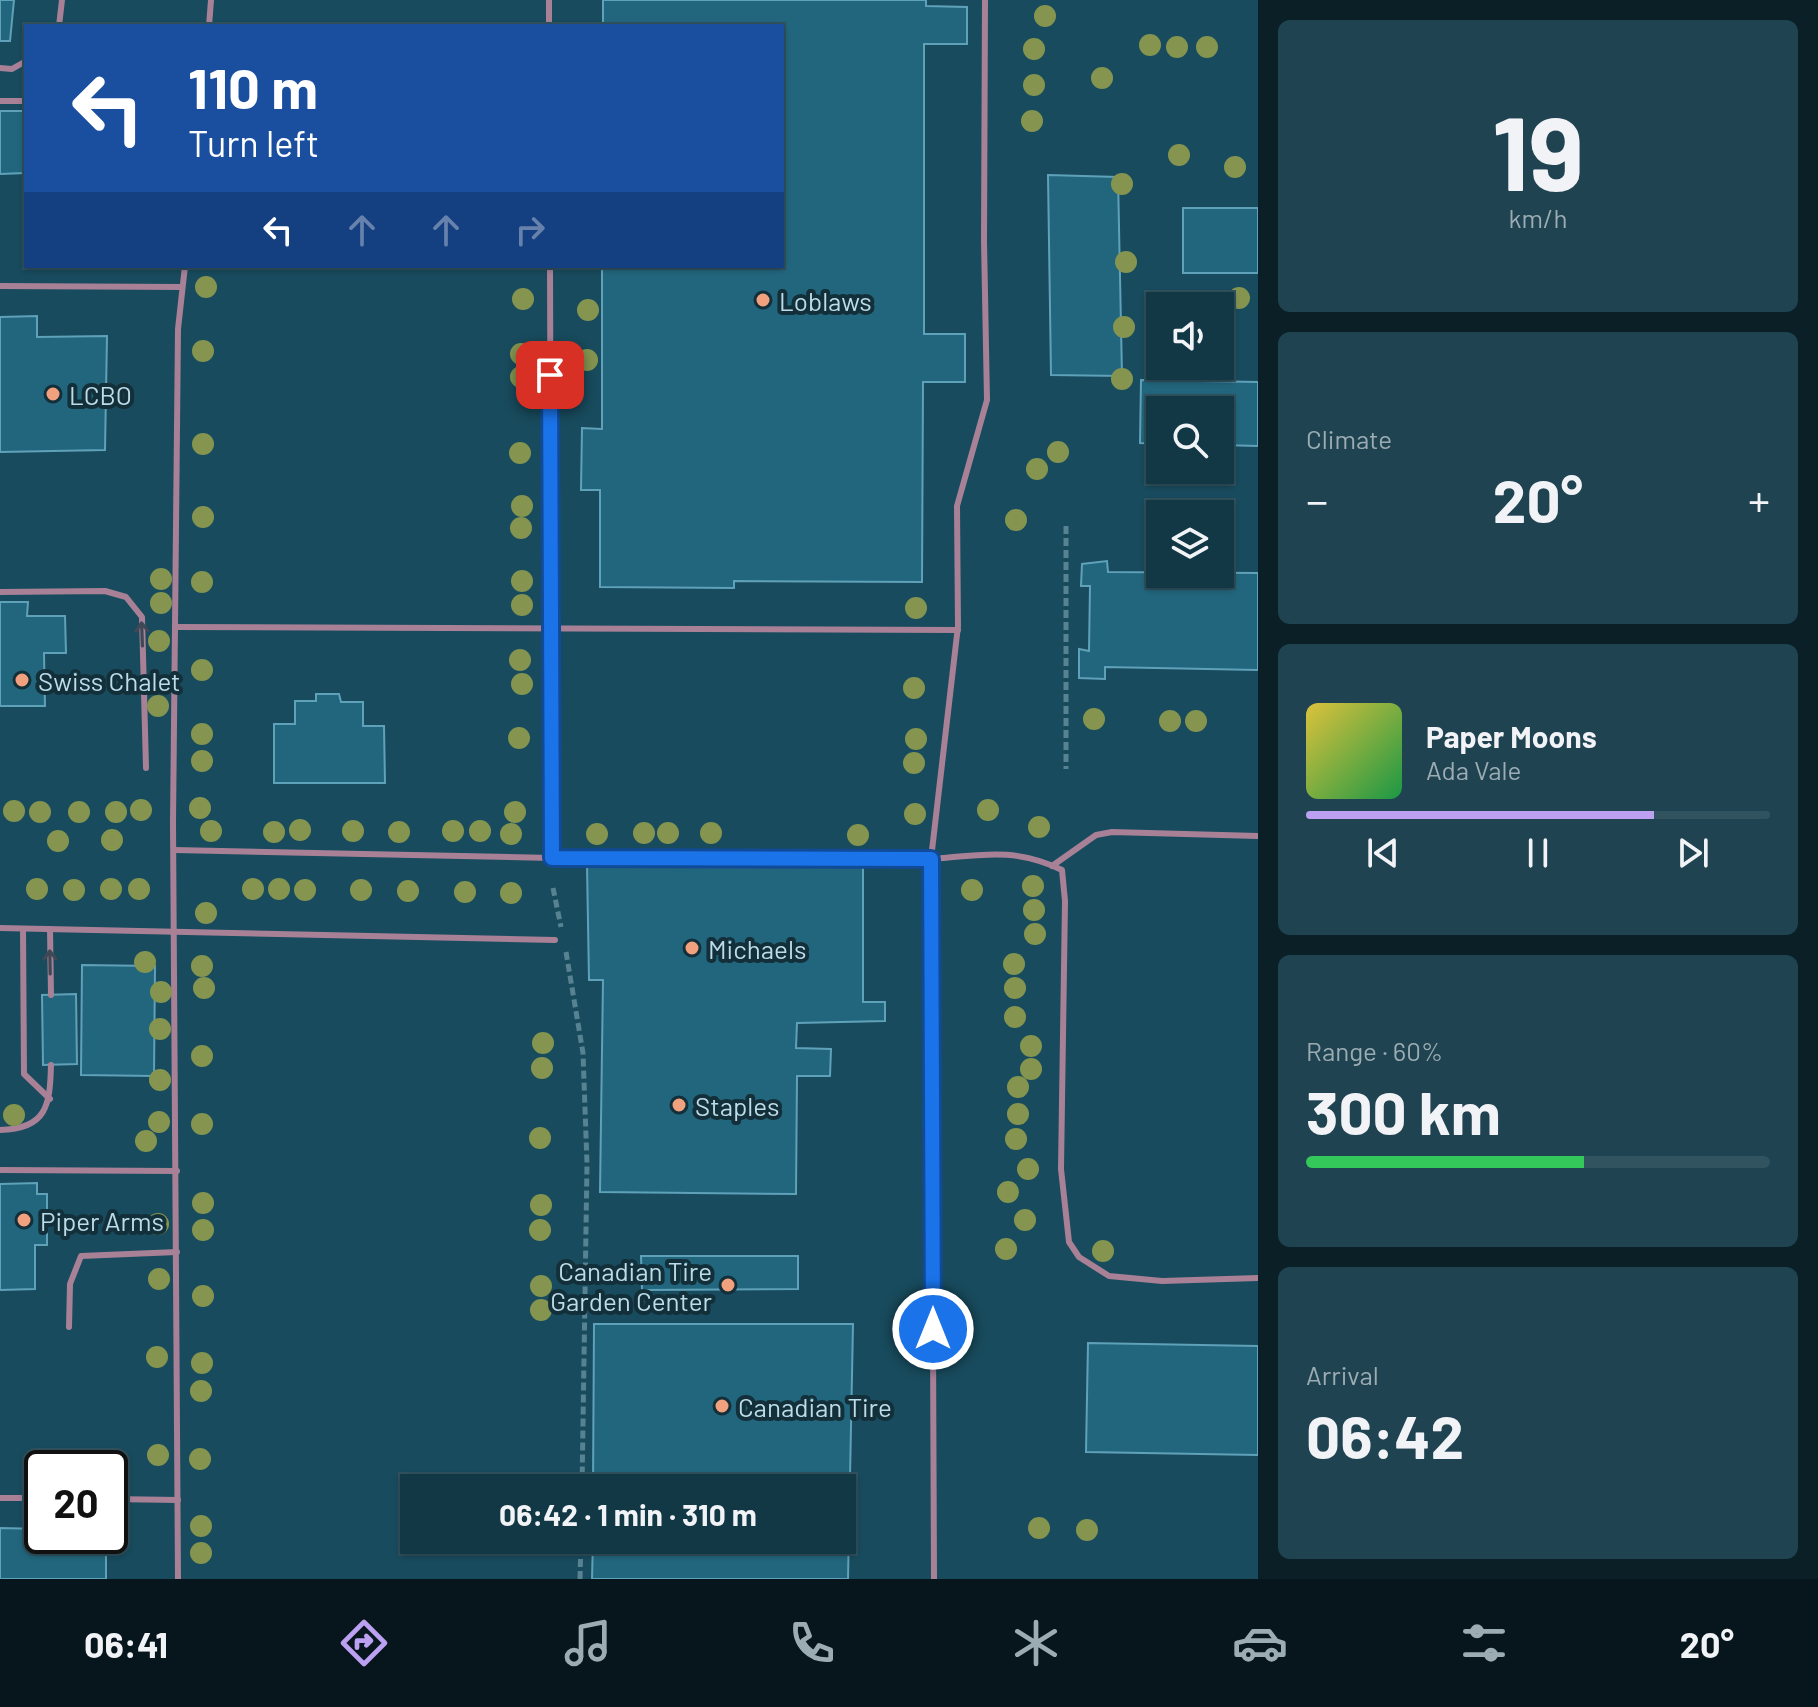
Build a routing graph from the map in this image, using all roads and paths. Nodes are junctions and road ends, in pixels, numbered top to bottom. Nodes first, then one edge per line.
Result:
1 (62, 0) edge
2 (211, 0) edge
3 (549, 0) edge
4 (985, 0) edge
5 (59, 24) edge
6 (209, 24) edge
7 (549, 24) edge
8 (24, 62) edge
9 (0, 68) edge
10 (0, 101) edge
11 (24, 101) edge
12 (185, 268) edge
13 (550, 268) edge
14 (0, 286) edge
15 (182, 287) junction
16 (1066, 526) dead end
17 (0, 592) edge
18 (175, 627) junction
19 (551, 630) junction
20 (958, 630) junction
21 (146, 768) dead end
22 (1066, 769) dead end
23 (1258, 836) edge
24 (174, 850) junction
25 (552, 858) junction
26 (931, 859) junction
27 (1052, 866) junction
28 (553, 888) dead end
29 (0, 928) edge
30 (23, 929) junction
31 (50, 929) junction
32 (175, 931) junction
33 (562, 933) dead end
34 (555, 940) dead end
35 (565, 948) dead end
36 (51, 995) dead end
37 (51, 1065) dead end
38 (50, 1099) junction
39 (0, 1130) edge
40 (0, 1170) edge
41 (177, 1171) junction
42 (177, 1252) junction
43 (1258, 1278) edge
44 (69, 1327) dead end
45 (582, 1474) edge
46 (0, 1498) edge
47 (24, 1498) edge
48 (128, 1499) edge
49 (178, 1500) junction
50 (581, 1554) edge
51 (178, 1579) edge
52 (580, 1579) edge
53 (934, 1579) edge

1 - 5 lane
2 - 6 lane
3 - 7 lane
4 - 20 lane
8 - 9 lane
10 - 11 lane
12 - 15 lane
13 - 19 lane
14 - 15 lane
15 - 18 lane
16 - 22 path
21 -> 17 lane
18 - 19 lane
18 - 24 lane
19 - 20 lane
19 - 25 lane
20 - 26 lane
23 - 27 lane
24 - 25 lane
24 - 32 lane
25 - 26 lane
26 - 27 lane
26 - 53 lane
27 - 43 lane
28 - 33 path
29 - 30 lane
30 - 31 lane
30 - 38 lane
31 - 32 lane
36 -> 31 lane
32 - 34 lane
32 - 41 lane
35 - 45 path
37 - 38 lane
38 - 39 lane
40 - 41 lane
41 - 42 lane
42 - 44 lane
42 - 49 lane
46 - 47 lane
48 - 49 lane
49 - 51 lane
50 - 52 path

